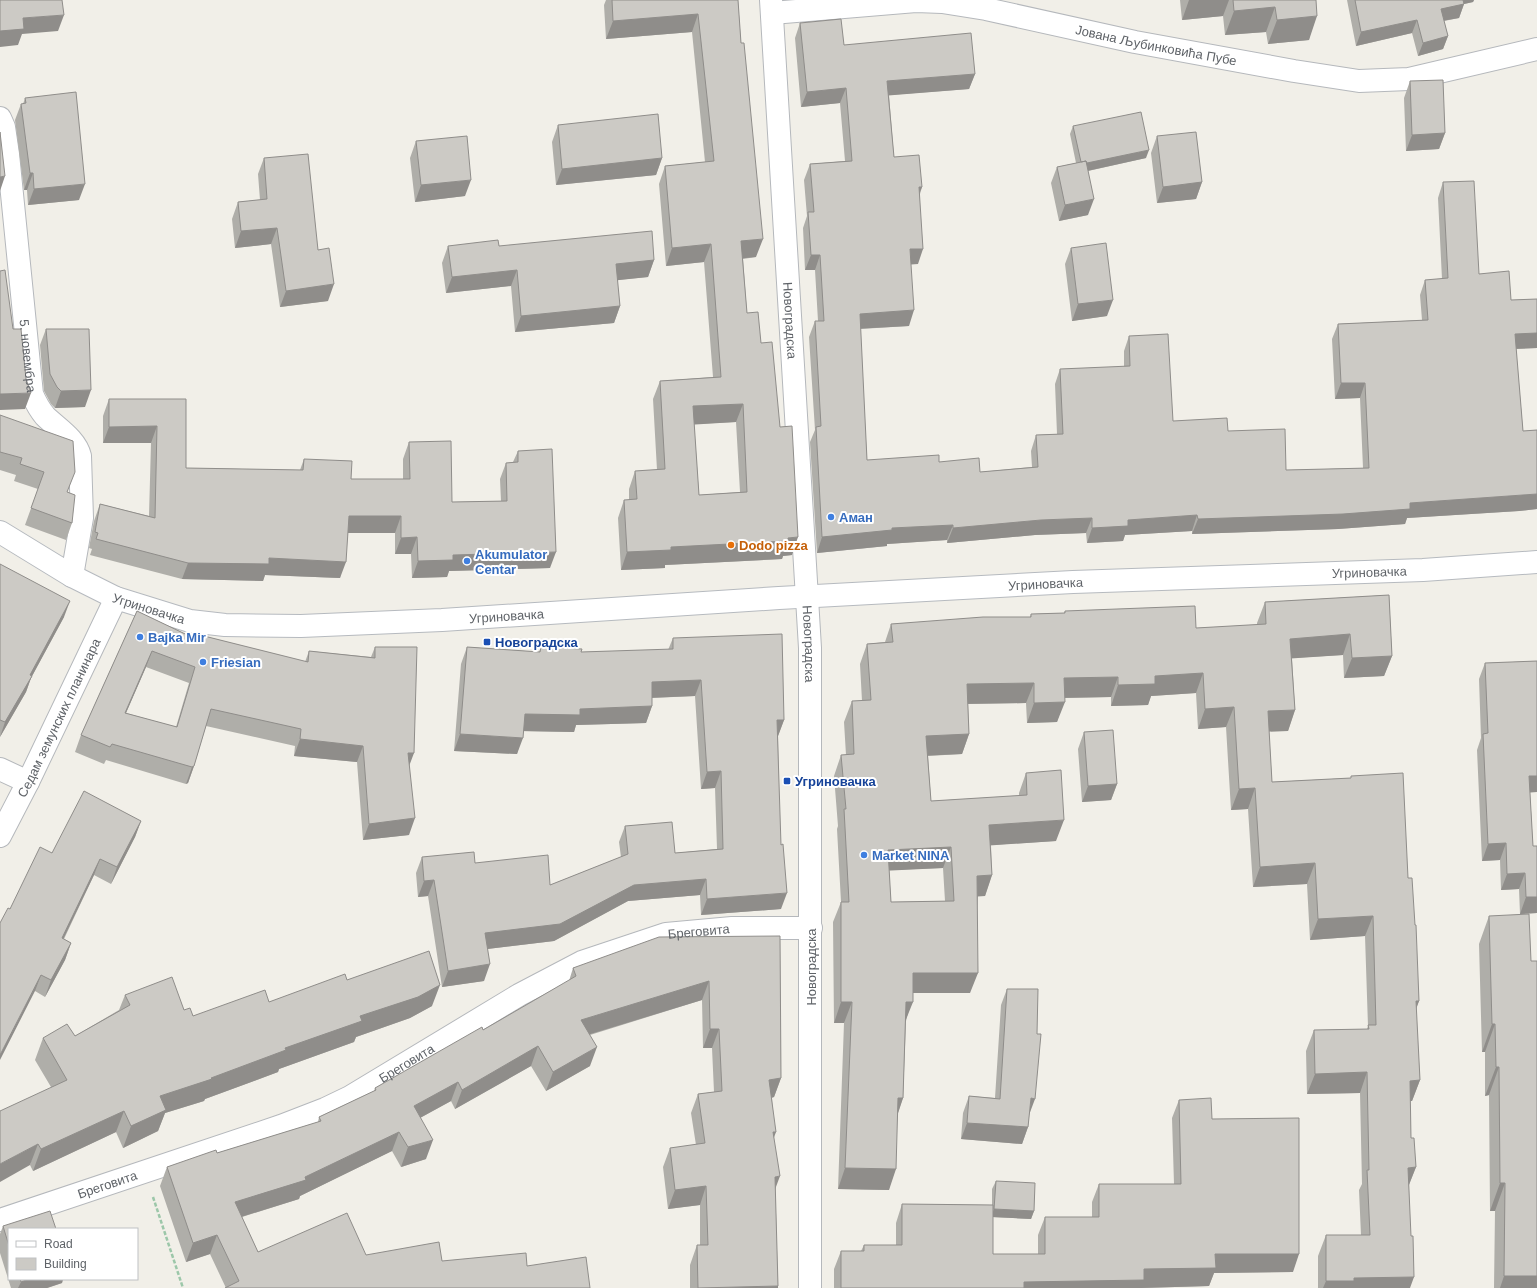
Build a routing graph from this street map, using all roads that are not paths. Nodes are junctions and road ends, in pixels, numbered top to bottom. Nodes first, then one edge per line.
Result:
1 (772, 6) edge
2 (1537, 49) edge
3 (0, 118) edge
4 (0, 532) edge
5 (1537, 562) edge
6 (72, 576) junction
7 (809, 596) junction
8 (116, 598) junction
9 (0, 769) edge
10 (28, 782) junction
11 (0, 836) edge
12 (811, 928) junction
13 (0, 1220) edge
14 (810, 1288) edge

1 - 2 street, Јована Љубинковића Пубе
1 - 7 street, Новоградска
3 - 6 street, 5. новембра
4 - 6 street, Угриновачка
5 - 7 street, Угриновачка
6 - 8 street, Угриновачка
7 - 8 street, Угриновачка
7 - 12 street, Новоградска
8 - 10 street, Седам земунских планинара
9 - 10 street
10 - 11 street, Седам земунских планинара
12 - 13 street, Бреговита
12 - 14 street, Новоградска

